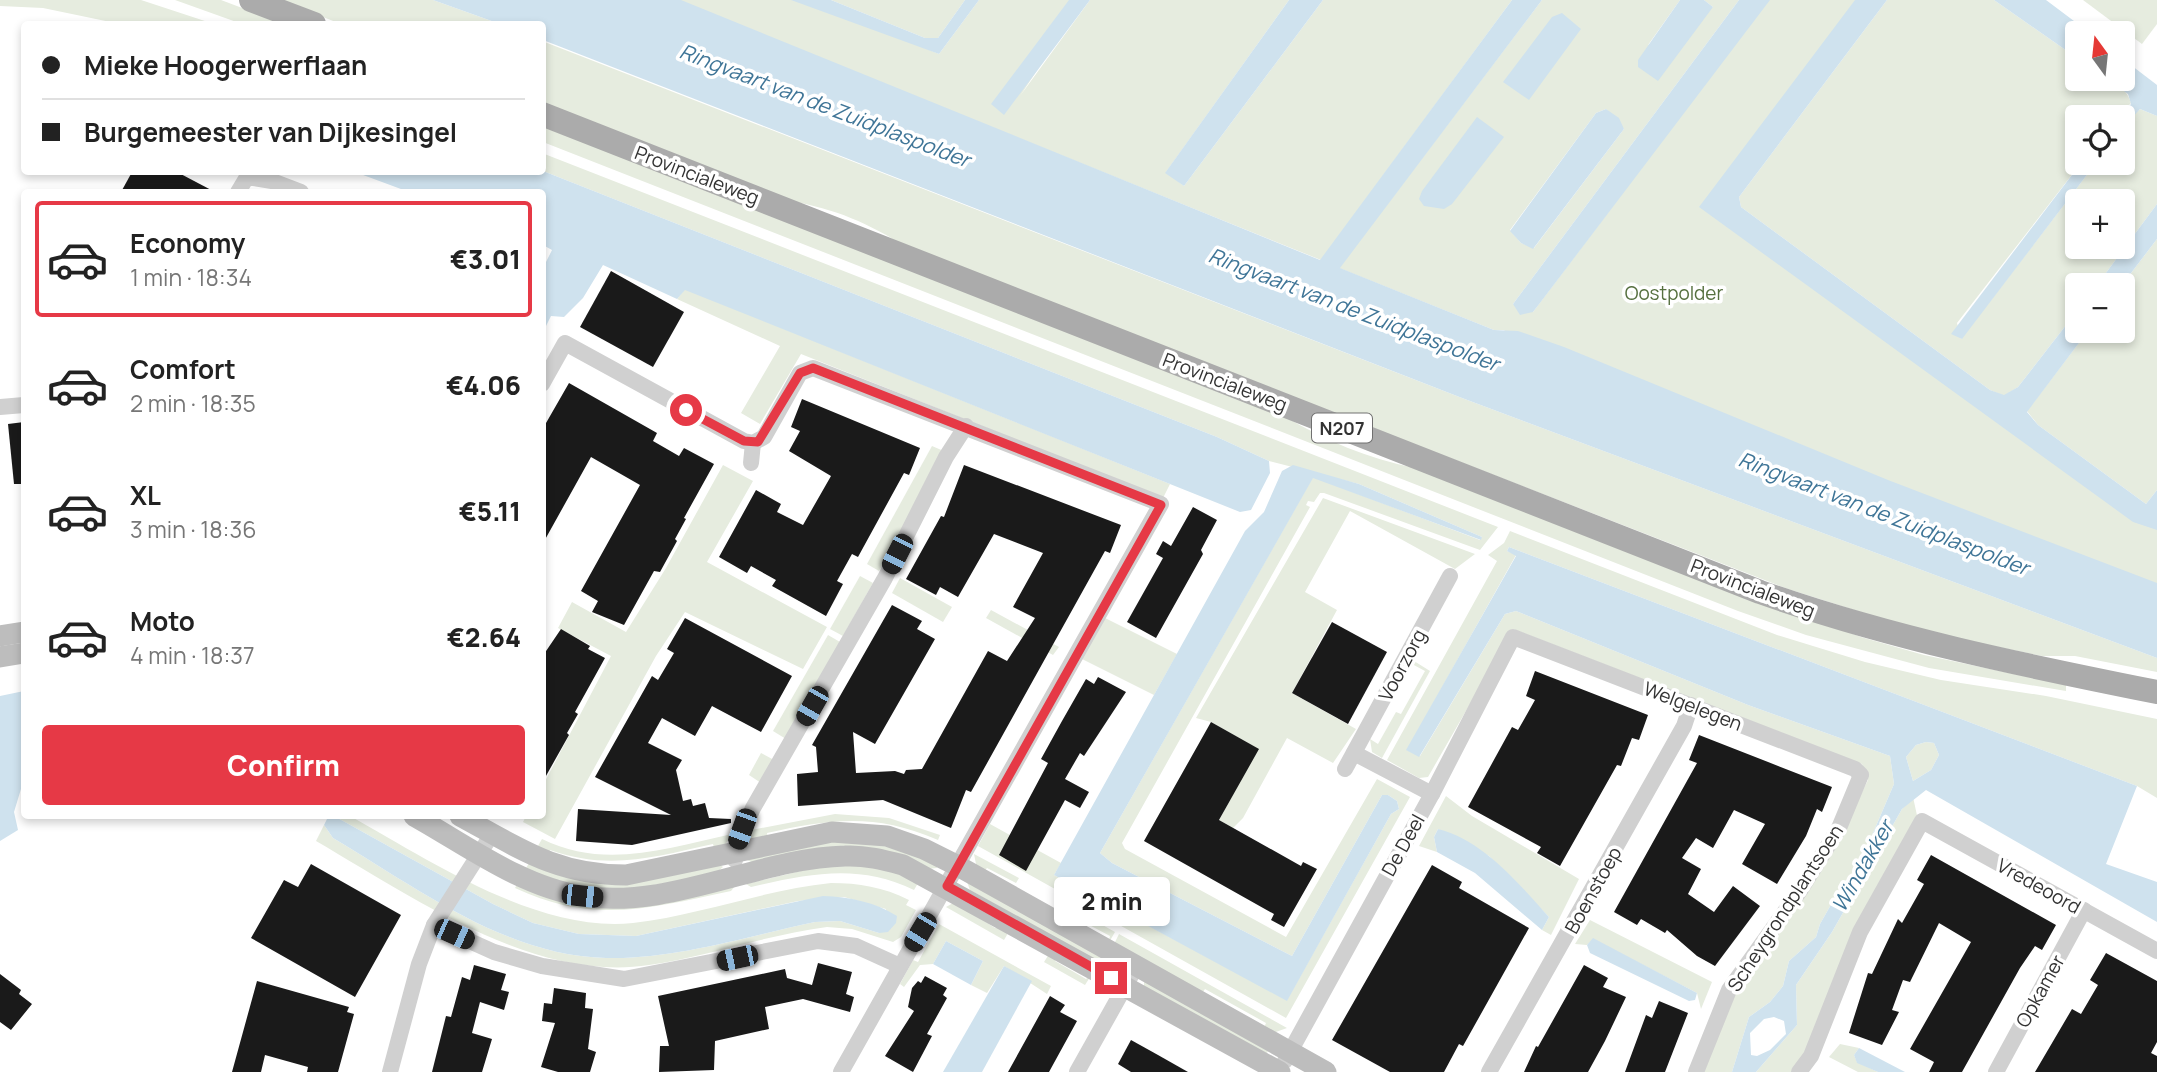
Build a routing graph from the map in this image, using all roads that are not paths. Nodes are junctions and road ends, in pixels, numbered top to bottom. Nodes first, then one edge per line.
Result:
1 (251, 0) edge
2 (306, 21) edge
3 (546, 116) edge
4 (240, 189) edge
5 (293, 189) edge
6 (546, 377) edge
7 (21, 405) edge
8 (0, 407) edge
9 (966, 426) junction
10 (754, 443) junction
11 (751, 463) dead end
12 (1450, 576) dead end
13 (21, 632) edge
14 (0, 636) edge
15 (1513, 637) joint
16 (21, 654) edge
17 (0, 657) edge
18 (2157, 692) edge
19 (1691, 705) junction
20 (1354, 753) junction
21 (1345, 769) dead end
22 (1860, 784) joint
23 (1432, 794) junction
24 (420, 819) edge
25 (465, 819) edge
26 (492, 834) junction
27 (480, 852) junction
28 (733, 853) junction
29 (958, 866) junction
30 (738, 876) junction
31 (947, 886) junction
32 (2084, 910) junction
33 (434, 925) junction
34 (2157, 951) edge
35 (1137, 965) junction
36 (900, 966) junction
37 (1126, 986) junction
38 (1290, 1052) junction
39 (390, 1072) edge
40 (841, 1072) edge
41 (1077, 1072) edge
42 (1279, 1072) edge
43 (1326, 1072) edge
44 (1489, 1072) edge
45 (1696, 1072) edge
46 (1799, 1072) edge
47 (1996, 1072) edge

1 - 2 main road
3 - 18 main road, Provincialeweg / N207
4 - 5 street
6 - 10 street
7 - 8 street
9 - 10 street
9 - 28 street
9 - 29 street
10 - 11 street
12 - 20 street, Voorzorg
13 - 14 street
15 - 19 street, Welgelegen
15 - 23 street, De Deel
16 - 17 street
19 - 22 street, Welgelegen
19 - 44 street, Boenstoep
20 - 21 street, Voorzorg
20 - 23 street
22 - 45 street, Scheygrondplantsoen
23 - 38 street, De Deel
24 - 27 street
25 - 26 street
26 - 27 street
26 - 28 street
27 - 30 street
27 - 33 street
28 - 29 street
28 - 30 street
29 - 31 street
29 - 35 street
30 - 31 street
31 - 36 street
31 - 37 street
32 - 34 street, Vredeoord
32 - 46 street, Vredeoord
32 - 47 street, Opkamer
33 - 36 street
33 - 39 street
35 - 37 street
35 - 38 street
36 - 40 street
37 - 41 street
37 - 42 street
38 - 42 street, De Deel
38 - 43 street

